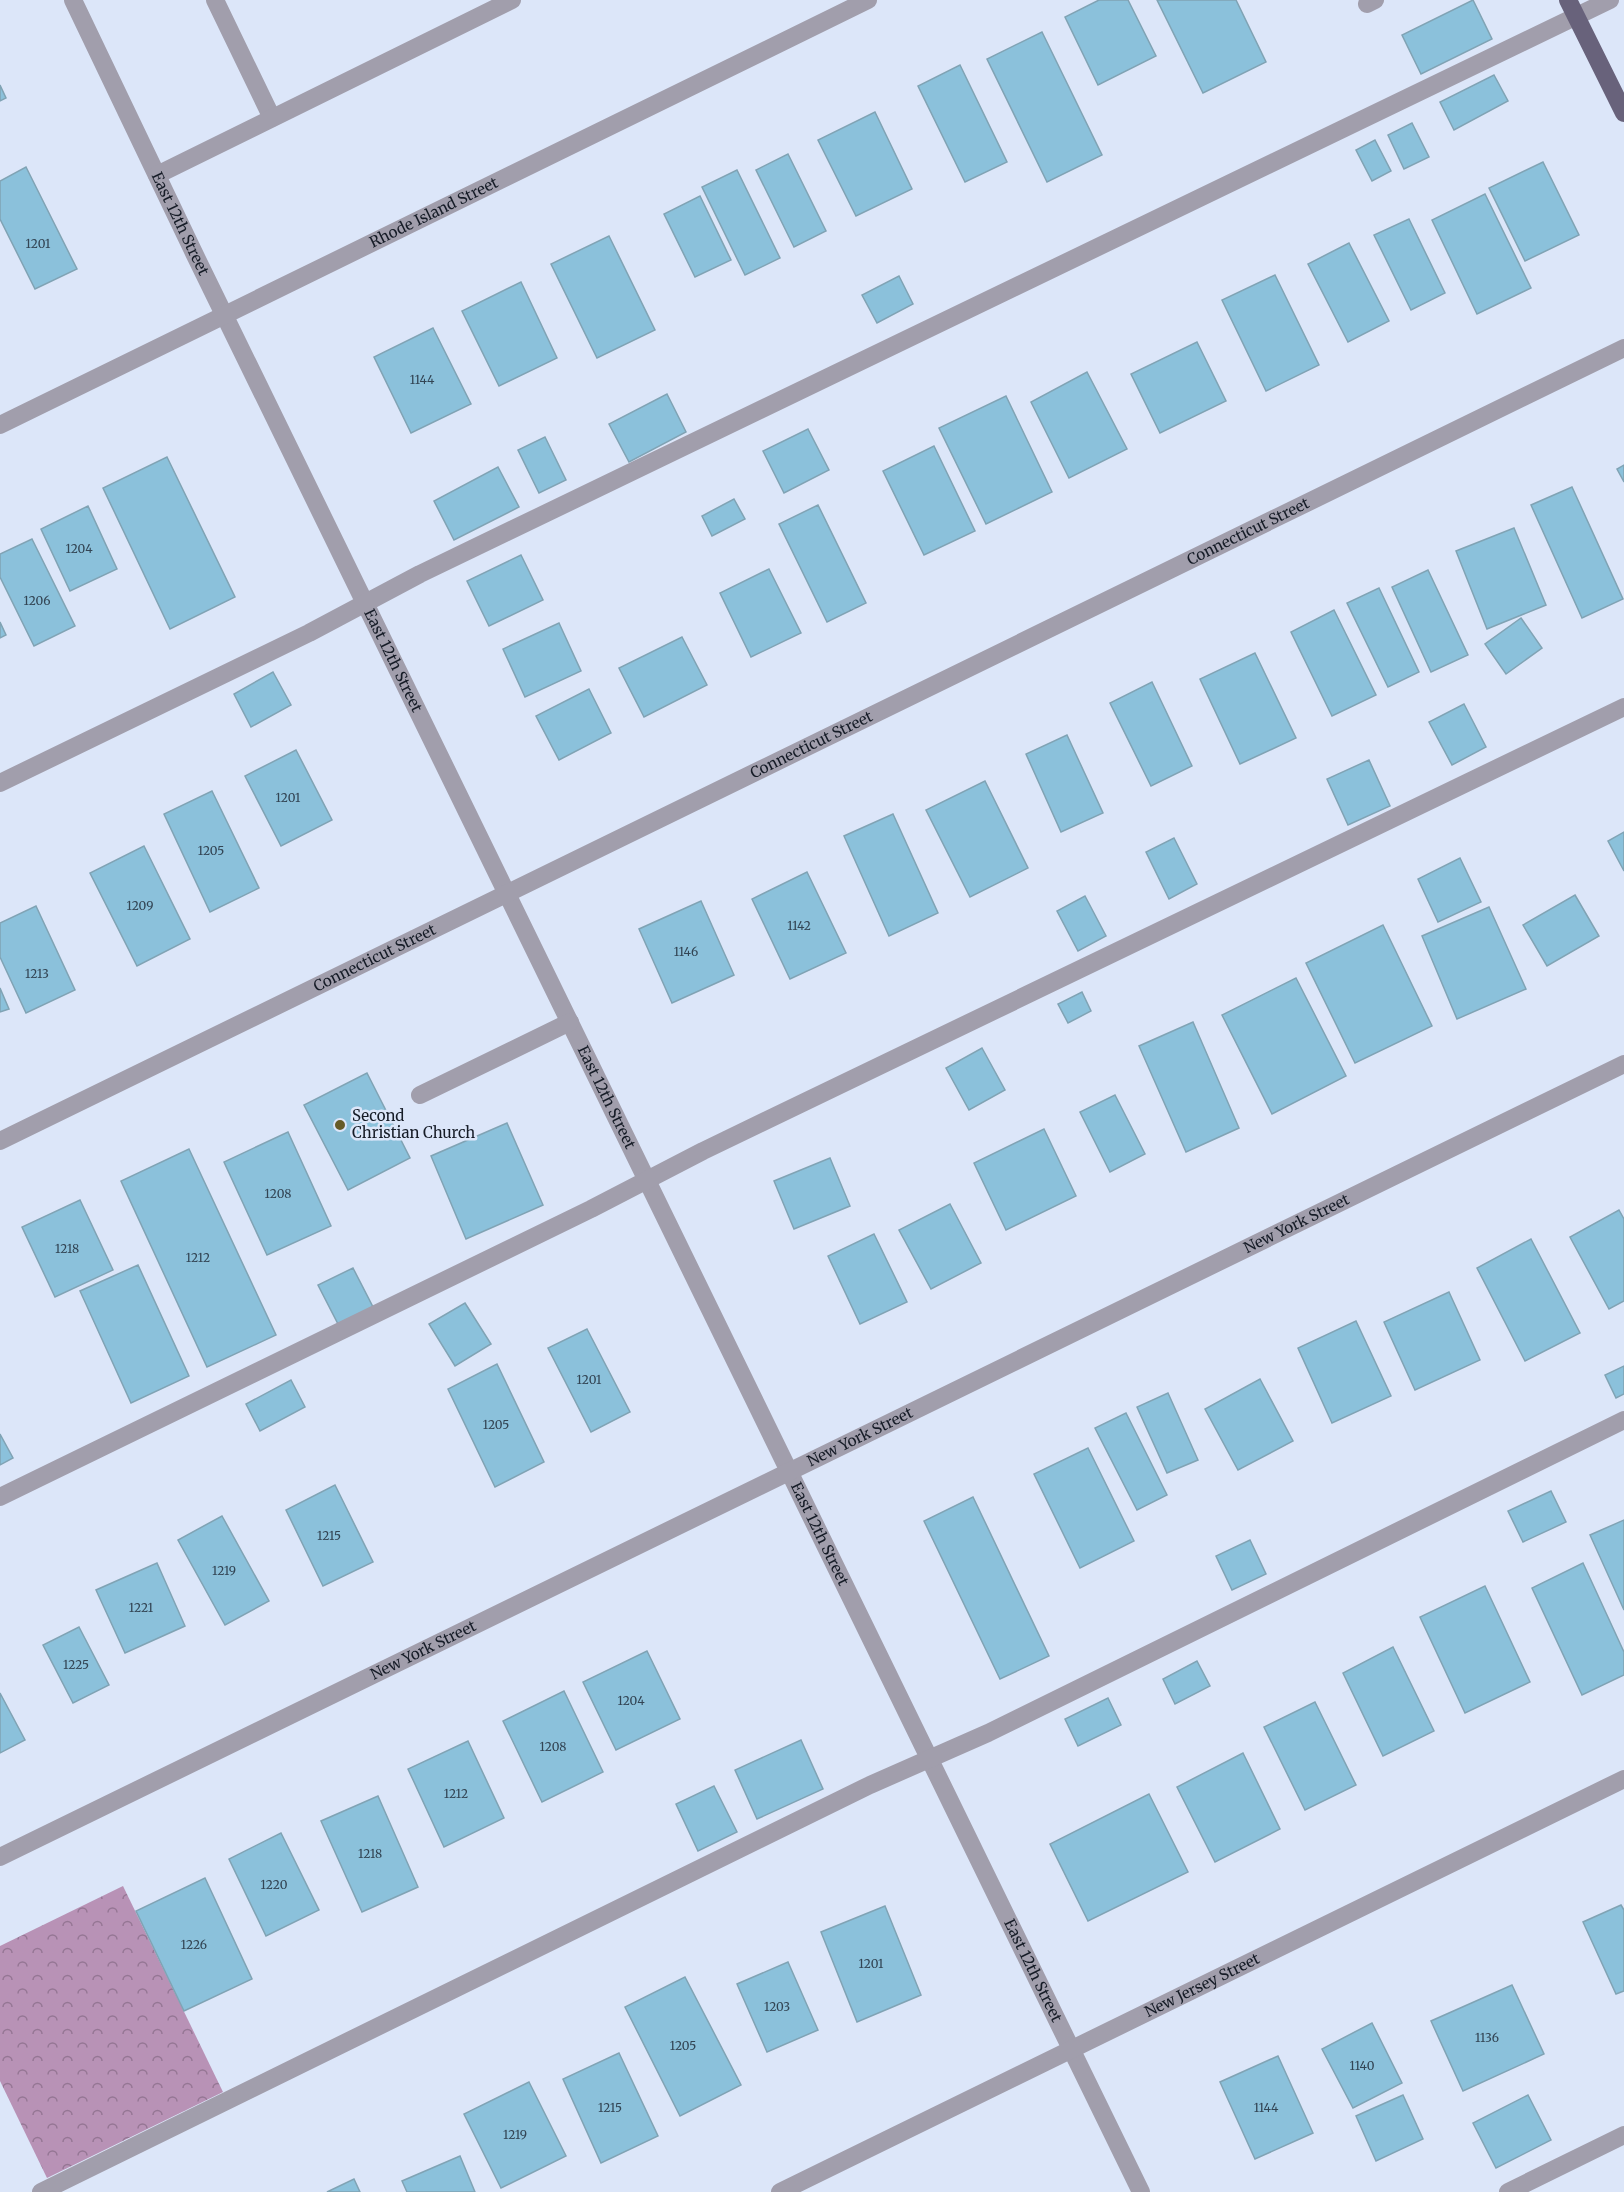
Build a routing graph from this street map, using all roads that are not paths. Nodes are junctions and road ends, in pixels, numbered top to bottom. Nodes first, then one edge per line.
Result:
1 (73, 0) edge
2 (215, 0) edge
3 (512, 0) edge
4 (868, 0) edge
5 (1568, 0) edge
6 (1610, 0) edge
7 (1576, 17) junction
8 (1624, 113) edge
9 (272, 118) junction
10 (157, 175) junction
11 (224, 315) junction
12 (1624, 348) edge
13 (0, 425) edge
14 (365, 603) junction
15 (1624, 707) edge
16 (0, 783) edge
17 (506, 894) junction
18 (570, 1022) junction
19 (1624, 1064) edge
20 (420, 1095) dead end
21 (0, 1141) edge
22 (647, 1180) junction
23 (1624, 1420) edge
24 (789, 1471) junction
25 (0, 1497) edge
26 (929, 1759) junction
27 (1624, 1779) edge
28 (0, 1857) edge
29 (1072, 2050) junction
30 (1624, 2135) edge
31 (41, 2192) edge
32 (780, 2192) edge
33 (1141, 2192) edge
34 (1508, 2192) edge

1 - 10 street, East 12th Street
2 - 9 street
3 - 9 street
4 - 11 street, Rhode Island Street
5 - 7 main road
6 - 7 street
7 - 8 main road
7 - 14 street
9 - 10 street
10 - 11 street, East 12th Street
11 - 13 street, Rhode Island Street
11 - 14 street, East 12th Street
12 - 17 street, Connecticut Street
14 - 16 street
14 - 17 street, East 12th Street
15 - 22 street
17 - 18 street, East 12th Street
17 - 21 street, Connecticut Street
18 - 20 street
18 - 22 street, East 12th Street
19 - 24 street, New York Street
22 - 24 street, East 12th Street
22 - 25 street
23 - 26 street
24 - 26 street, East 12th Street
24 - 28 street, New York Street
26 - 29 street, East 12th Street
26 - 31 street
27 - 29 street, New Jersey Street
29 - 32 street, New Jersey Street
29 - 33 street, East 12th Street
30 - 34 street

